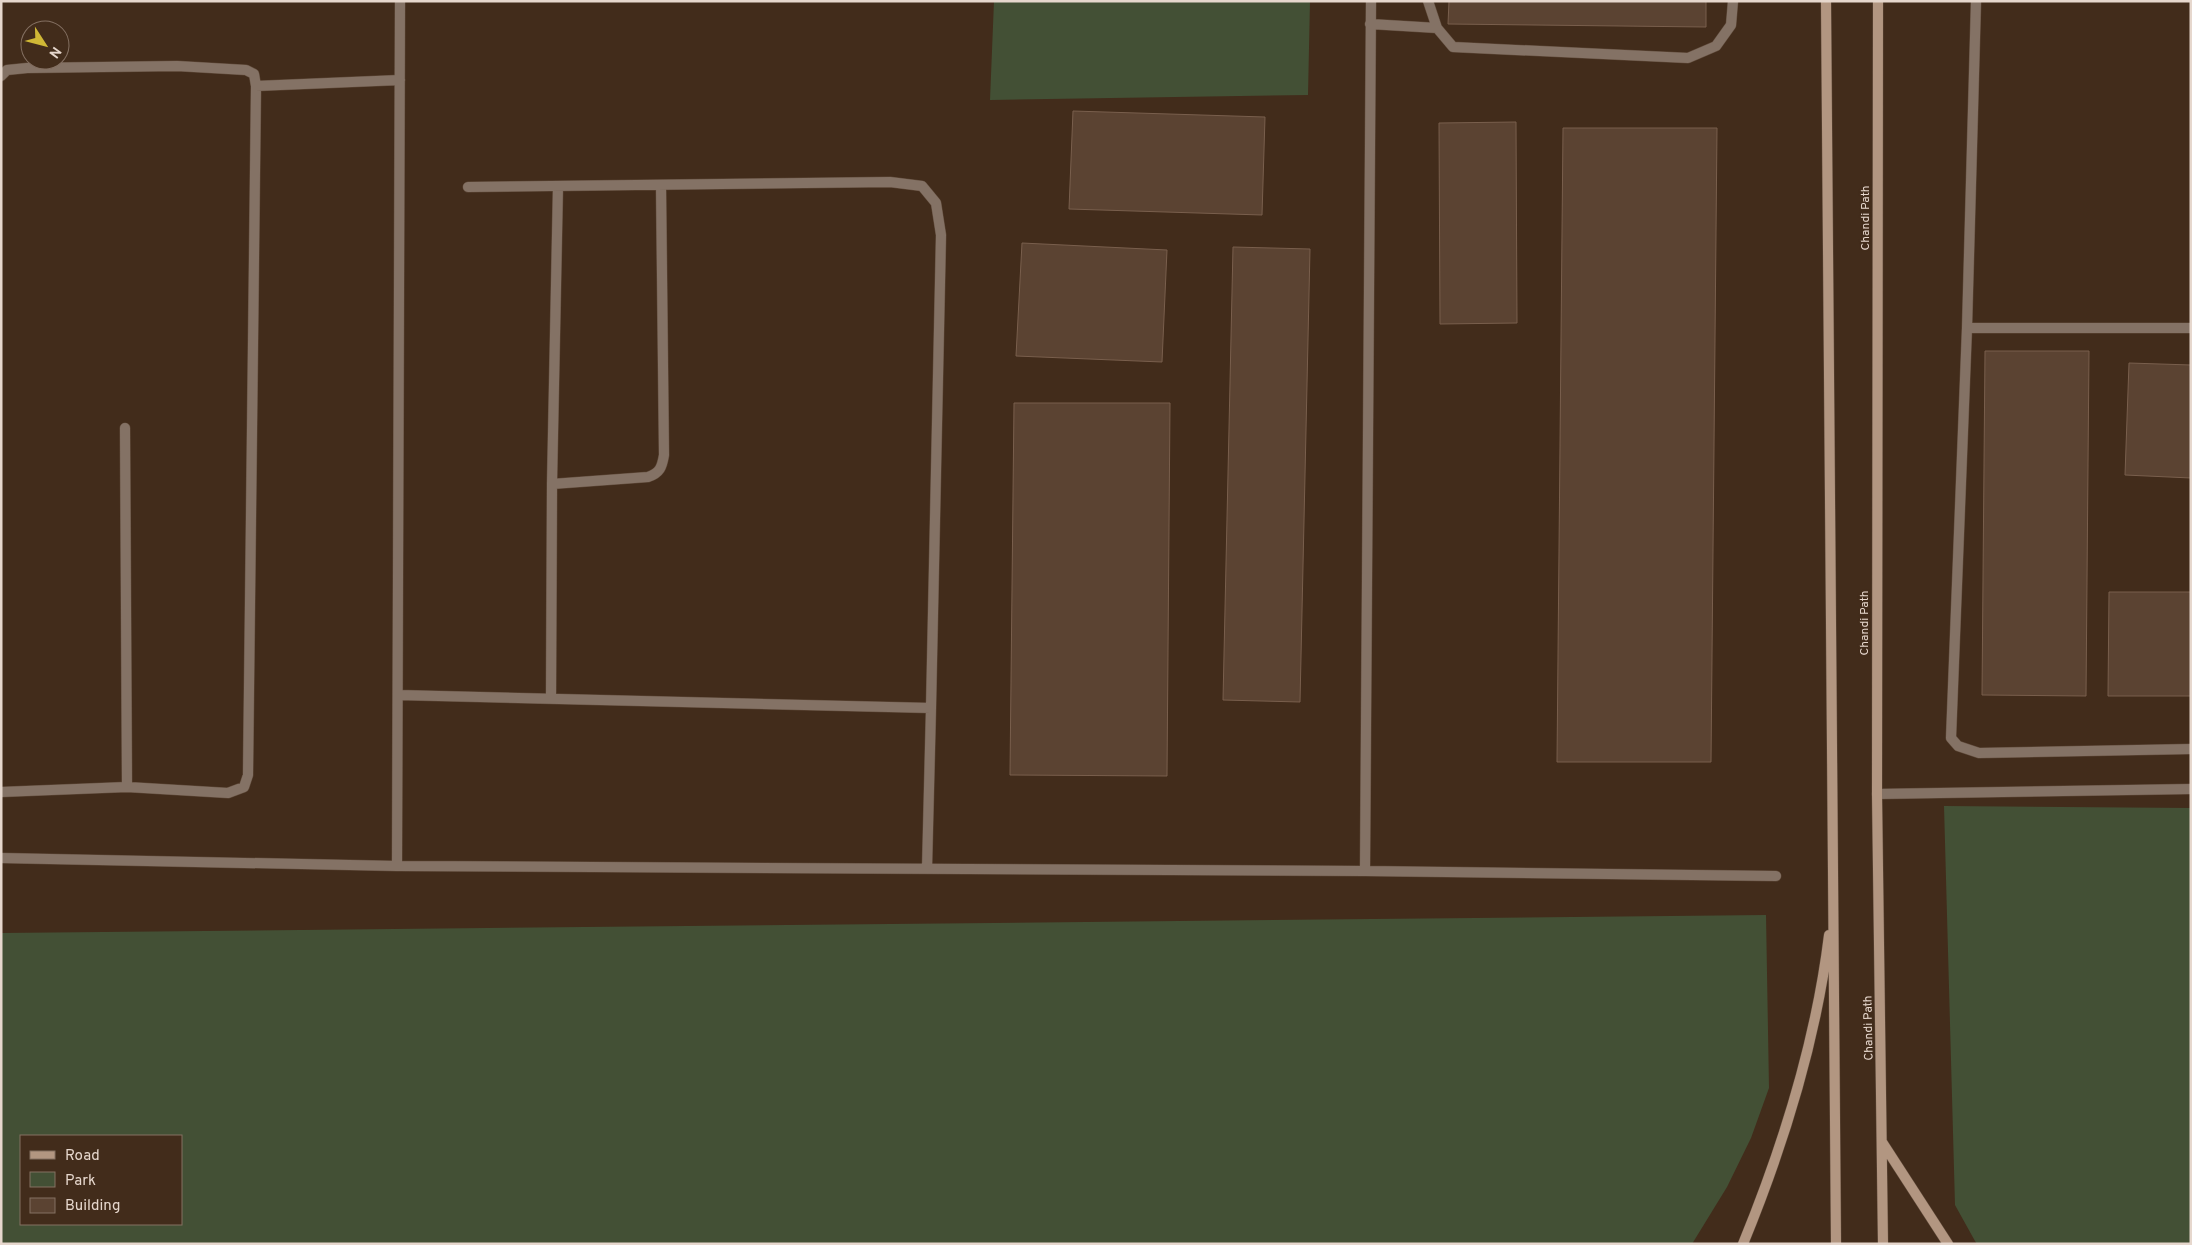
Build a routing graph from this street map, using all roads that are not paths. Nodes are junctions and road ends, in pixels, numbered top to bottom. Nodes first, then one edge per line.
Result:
1 (400, 1) edge
2 (1371, 1) edge
3 (1428, 1) edge
4 (1733, 1) edge
5 (1826, 1) edge
6 (1878, 1) edge
7 (1976, 1) edge
8 (1370, 24) junction
9 (1437, 28) junction
10 (1, 76) edge
11 (400, 80) junction
12 (256, 86) junction
13 (661, 185) junction
14 (558, 186) junction
15 (468, 187) dead end
16 (1967, 328) junction
17 (2191, 328) edge
18 (125, 428) dead end
19 (552, 484) junction
20 (398, 696) junction
21 (551, 699) junction
22 (932, 708) junction
23 (2191, 749) edge
24 (127, 787) junction
25 (2191, 789) edge
26 (1, 792) edge
27 (1877, 794) junction
28 (1, 858) edge
29 (397, 866) junction
30 (927, 869) junction
31 (1365, 871) junction
32 (1776, 876) dead end
33 (1834, 892) junction
34 (1882, 1142) junction
35 (1743, 1244) edge
36 (1836, 1244) edge
37 (1883, 1244) edge
38 (1948, 1244) edge

1 - 11 street
2 - 8 street
3 - 9 street
4 - 9 street
5 - 33 main road
6 - 27 main road, Chandi Path
7 - 16 street
8 - 9 street
8 - 31 street
10 - 12 street
11 - 12 street
11 - 20 street
12 - 24 street
13 - 14 street
13 - 19 street
13 - 22 street
14 - 15 street
14 - 19 street
16 - 17 street
16 - 23 street
18 - 24 street
19 - 21 street
20 - 21 street
20 - 29 street
21 - 22 street
22 - 30 street
24 - 26 street
25 - 27 street
27 - 34 main road, Chandi Path
28 - 29 street
29 - 30 street
30 - 31 street
31 - 32 street
33 - 35 main road
33 - 36 main road
34 - 37 main road, Chandi Path
34 - 38 main road

